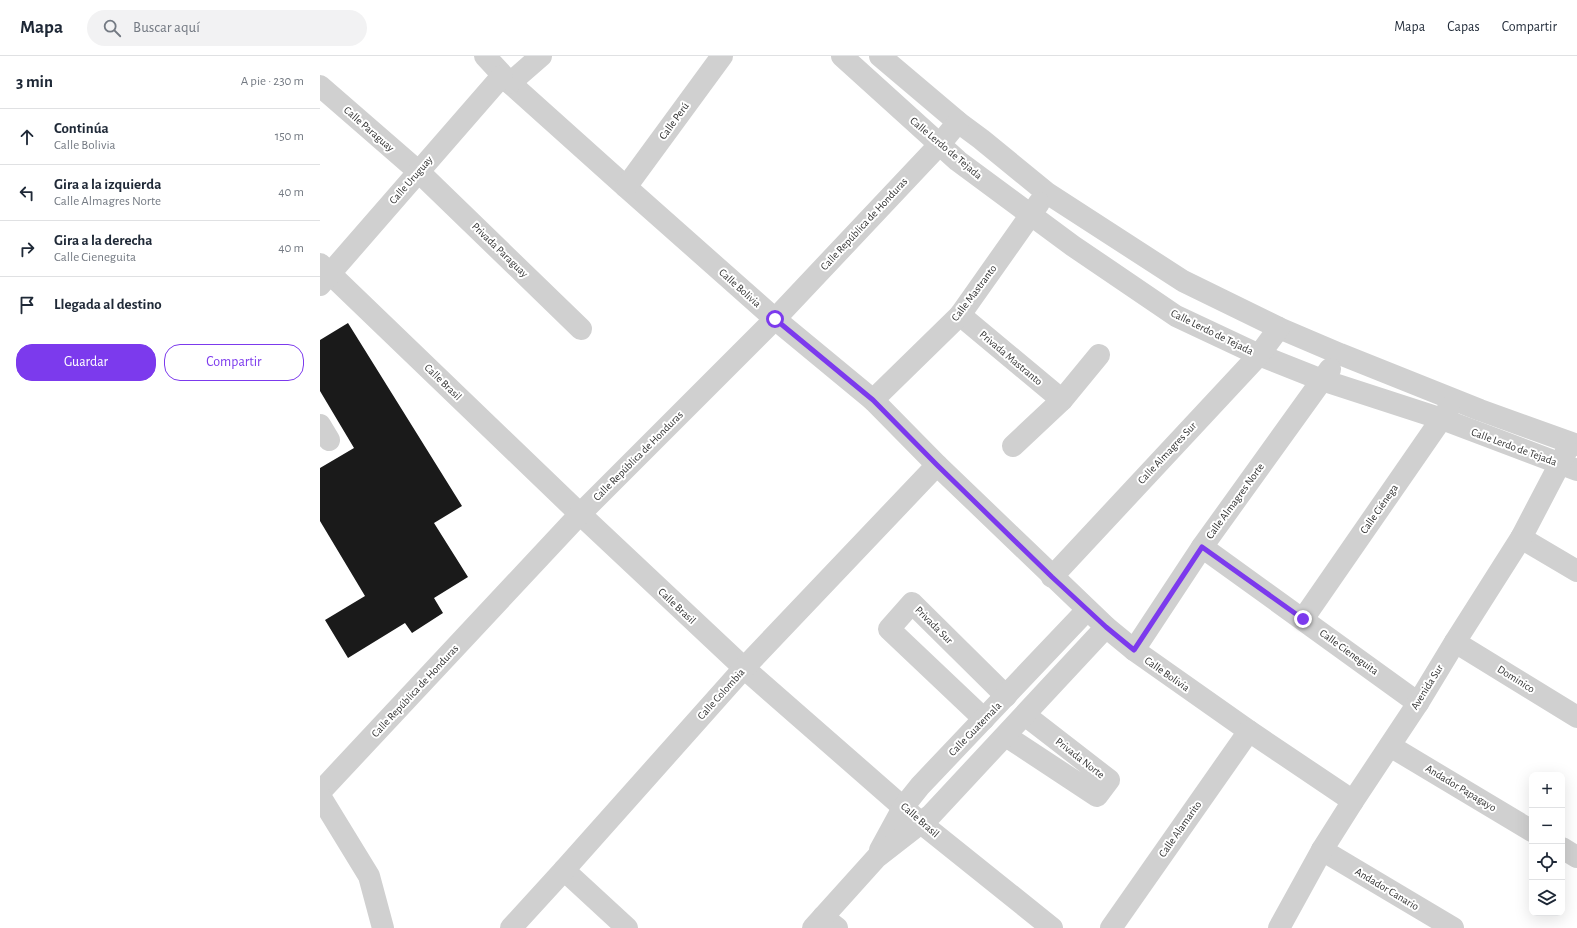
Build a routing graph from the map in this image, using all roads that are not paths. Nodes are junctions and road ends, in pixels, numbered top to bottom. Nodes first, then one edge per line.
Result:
1 (485, 56) edge
2 (541, 56) edge
3 (722, 56) edge
4 (842, 56) edge
5 (880, 56) edge
6 (506, 80) junction
7 (320, 86) edge
8 (958, 122) junction
9 (940, 144) junction
10 (419, 172) junction
11 (626, 187) junction
12 (1047, 193) junction
13 (1030, 215) junction
14 (323, 274) edge
15 (960, 315) junction
16 (775, 319) junction
17 (1279, 328) junction
18 (581, 329) dead end
19 (1340, 354) junction
20 (1099, 355) dead end
21 (1259, 355) junction
22 (1322, 380) junction
23 (1455, 399) junction
24 (873, 400) junction
25 (1062, 400) junction
26 (1442, 419) junction
27 (1574, 444) edge
28 (1014, 446) dead end
29 (937, 465) junction
30 (1569, 467) edge
31 (580, 514) junction
32 (1521, 538) junction
33 (1202, 547) junction
34 (1577, 571) edge
35 (1052, 577) junction
36 (1087, 610) junction
37 (1303, 619) junction
38 (1106, 627) junction
39 (1455, 642) junction
40 (1134, 650) junction
41 (744, 668) junction
42 (1006, 696) junction
43 (1418, 703) junction
44 (1025, 715) junction
45 (1577, 717) edge
46 (984, 719) junction
47 (1249, 731) junction
48 (1006, 736) junction
49 (1390, 746) junction
50 (320, 792) edge
51 (320, 796) edge
52 (1353, 801) junction
53 (904, 806) junction
54 (921, 823) junction
55 (1529, 828) edge
56 (1322, 850) junction
57 (1565, 850) edge
58 (877, 857) junction
59 (1577, 857) edge
60 (564, 870) junction
61 (824, 924) edge
62 (383, 928) edge
63 (511, 928) edge
64 (626, 928) edge
65 (1052, 928) edge
66 (1111, 928) edge
67 (1279, 928) edge
68 (1453, 928) edge

1 - 6 street, Calle Bolivia
2 - 6 street, Calle Uruguay
3 - 11 street, Calle Perú
4 - 9 street, Calle Lerdo de Tejada
5 - 8 street
6 - 10 street, Calle Uruguay
6 - 11 street, Calle Bolivia
7 - 10 street, Calle Paraguay
8 - 9 street, Calle República de Honduras
8 - 12 street
9 - 13 street, Calle Lerdo de Tejada
9 - 16 street, Calle República de Honduras
10 - 14 street, Calle Uruguay
10 - 18 street, Privada Paraguay
11 - 16 street, Calle Bolivia
12 - 13 street, Calle Mastranto
12 - 17 street
13 - 15 street, Calle Mastranto
13 - 21 street, Calle Lerdo de Tejada
14 - 31 street, Calle Brasil
15 - 24 street, Calle Mastranto
15 - 25 street, Privada Mastranto
16 - 24 street, Calle Bolivia
16 - 31 street, Calle República de Honduras
17 - 19 street
17 - 21 street, Calle Almagres Sur
19 - 22 street, Calle Almagres Norte
19 - 23 street
20 - 25 street
21 - 22 street, Calle Lerdo de Tejada
21 - 35 street, Calle Almagres Sur
22 - 26 street, Calle Lerdo de Tejada
22 - 33 street, Calle Almagres Norte
23 - 26 street, Calle Ciénega
23 - 27 street
24 - 29 street, Calle Bolivia
25 - 28 street
26 - 30 street, Calle Lerdo de Tejada
26 - 37 street, Calle Ciénega
27 - 30 street, Avenida Sur
29 - 35 street, Calle Bolivia
29 - 41 street, Calle Colombia
30 - 32 street, Avenida Sur
31 - 41 street, Calle Brasil
31 - 50 street, Calle República de Honduras
32 - 34 street
32 - 39 street, Avenida Sur
33 - 37 street, Calle Cieneguita
33 - 40 street, Calle Almagres Norte
35 - 36 street, Calle Bolivia
36 - 38 street, Calle Bolivia
36 - 42 street, Calle Guatemala
37 - 43 street, Calle Cieneguita
38 - 40 street, Calle Bolivia
38 - 44 street, Calle Guatemala
39 - 43 street, Avenida Sur
39 - 45 street, Dominico
40 - 47 street, Calle Bolivia
41 - 53 street, Calle Brasil
41 - 60 street, Calle Colombia
42 - 46 street, Calle Guatemala
42 - 46 street, Privada Sur
43 - 49 street, Avenida Sur
44 - 48 street, Calle Guatemala
44 - 48 street, Privada Norte
46 - 53 street, Calle Guatemala
47 - 52 street, Calle Bolivia
47 - 66 street, Calle Alamarito
48 - 54 street, Calle Guatemala
49 - 52 street, Avenida Sur
49 - 55 street, Andador Papagayo
51 - 62 street
52 - 56 street, Avenida Sur
53 - 54 street, Calle Brasil
53 - 58 street, Calle Guatemala
54 - 58 street, Calle Guatemala
54 - 65 street, Calle Brasil
56 - 67 street, Avenida Sur
56 - 68 street, Andador Canario
57 - 59 street
58 - 61 street, Calle Guatemala
60 - 63 street, Calle Colombia
60 - 64 street

